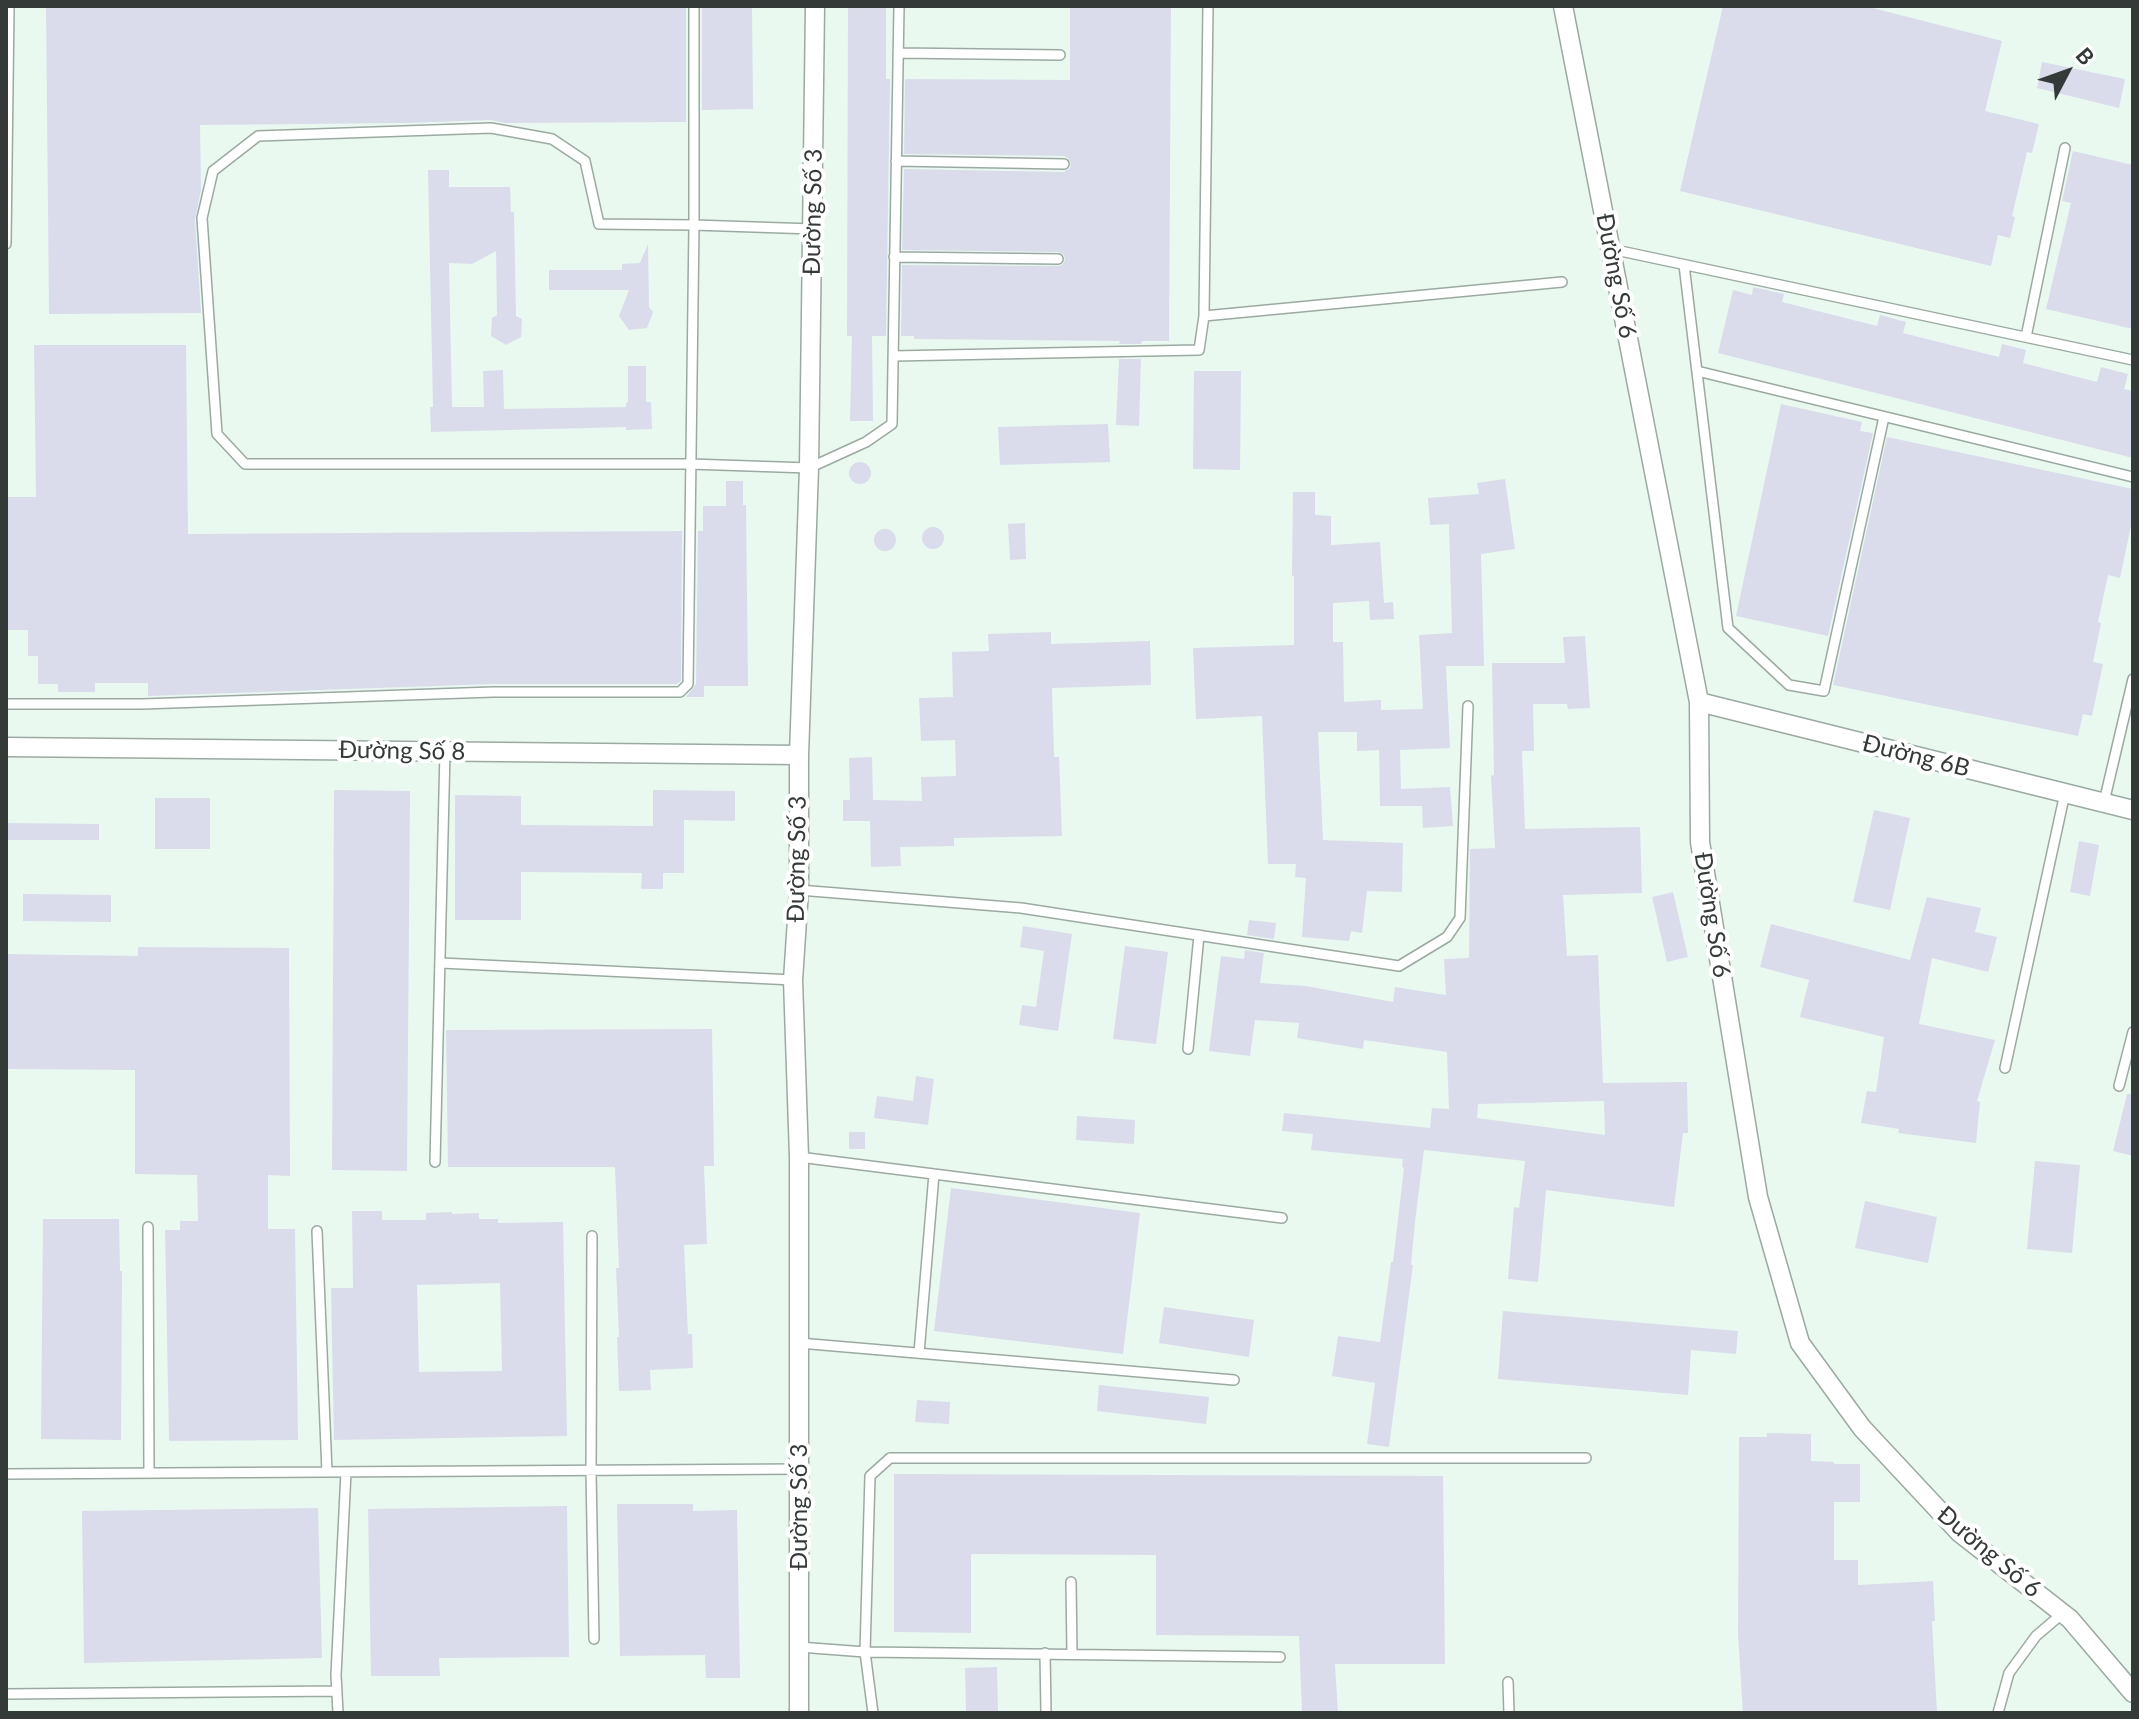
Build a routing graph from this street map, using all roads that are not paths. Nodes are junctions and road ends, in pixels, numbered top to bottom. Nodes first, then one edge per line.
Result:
1 (9, 6) edge
2 (694, 6) edge
3 (815, 6) edge
4 (899, 6) edge
5 (1208, 6) edge
6 (1563, 6) edge
7 (898, 53) junction
8 (1060, 55) dead end
9 (2065, 148) dead end
10 (896, 161) junction
11 (1064, 164) dead end
12 (694, 225) junction
13 (813, 229) junction
14 (6, 244) edge
15 (1611, 249) junction
16 (894, 257) junction
17 (1058, 259) dead end
18 (1684, 265) junction
19 (1562, 282) dead end
20 (1204, 316) junction
21 (2026, 337) junction
22 (893, 356) junction
23 (2133, 360) edge
24 (1697, 371) junction
25 (1884, 417) junction
26 (690, 464) junction
27 (809, 468) junction
28 (2133, 477) edge
29 (2133, 679) edge
30 (1699, 702) junction
31 (6, 704) edge
32 (1468, 706) dead end
33 (6, 747) edge
34 (445, 752) junction
35 (799, 755) junction
36 (2065, 793) junction
37 (2104, 802) junction
38 (2133, 810) edge
39 (799, 890) junction
40 (1199, 935) junction
41 (441, 963) junction
42 (793, 980) junction
43 (2133, 1032) edge
44 (1188, 1049) dead end
45 (2005, 1068) dead end
46 (2119, 1086) dead end
47 (799, 1157) junction
48 (435, 1162) dead end
49 (934, 1174) junction
50 (1282, 1218) dead end
51 (148, 1227) dead end
52 (317, 1231) dead end
53 (592, 1236) dead end
54 (799, 1343) junction
55 (919, 1353) junction
56 (1234, 1380) dead end
57 (1586, 1458) dead end
58 (800, 1469) junction
59 (591, 1471) junction
60 (327, 1472) junction
61 (346, 1472) junction
62 (149, 1473) junction
63 (6, 1474) edge
64 (1071, 1582) dead end
65 (2063, 1613) junction
66 (594, 1639) dead end
67 (799, 1647) junction
68 (865, 1652) junction
69 (1045, 1653) junction
70 (1072, 1653) junction
71 (1280, 1657) dead end
72 (1508, 1682) dead end
73 (337, 1691) junction
74 (2133, 1693) edge
75 (6, 1694) edge
76 (338, 1713) edge
77 (799, 1713) edge
78 (873, 1713) edge
79 (1046, 1713) edge
80 (1509, 1713) edge
81 (1998, 1713) edge

1 - 14 lane
2 - 12 lane
3 - 13 street, Đường Số 3
4 - 7 lane
5 - 20 lane
6 - 15 street, Đường Số 6
7 - 8 lane
7 - 10 lane
9 - 21 lane
10 - 11 lane
10 - 16 lane
12 - 13 lane
12 - 26 lane
12 - 26 lane
13 - 27 street, Đường Số 3
15 - 18 lane
15 - 30 street, Đường Số 6
16 - 17 lane
16 - 22 lane
18 - 21 lane
18 - 24 lane
19 - 20 lane
20 - 22 lane
21 - 23 lane
22 - 27 lane
24 - 25 lane
24 - 25 lane
25 - 28 lane
26 - 27 lane
26 - 31 lane
27 - 35 street, Đường Số 3
29 - 37 lane
30 - 36 street, Đường 6B
30 - 65 street, Đường Số 6
32 - 40 lane
33 - 34 street, Đường Số 8
34 - 35 street, Đường Số 8
34 - 41 lane
35 - 39 street, Đường Số 3
36 - 37 street, Đường 6B
36 - 45 lane
37 - 38 street, Đường 6B
39 - 40 lane
39 - 42 street, Đường Số 3
40 - 44 lane
41 - 42 lane
41 - 48 lane
42 - 47 street, Đường Số 3
43 - 46 lane
47 - 49 lane
47 - 54 street, Đường Số 3
49 - 50 lane
49 - 55 lane
51 - 62 lane
52 - 60 lane
53 - 59 lane
54 - 55 lane
54 - 58 street, Đường Số 3
55 - 56 lane
57 - 68 lane
58 - 59 lane
58 - 67 street, Đường Số 3
59 - 61 lane
59 - 66 lane
60 - 61 lane
60 - 62 lane
61 - 73 lane
62 - 63 lane
64 - 70 lane
65 - 74 street, Đường Số 6
65 - 81 lane
67 - 68 lane
67 - 77 street, Đường Số 3
68 - 69 lane
68 - 78 lane
69 - 70 lane
69 - 79 lane
70 - 71 lane
72 - 80 lane
73 - 75 lane
73 - 76 lane

